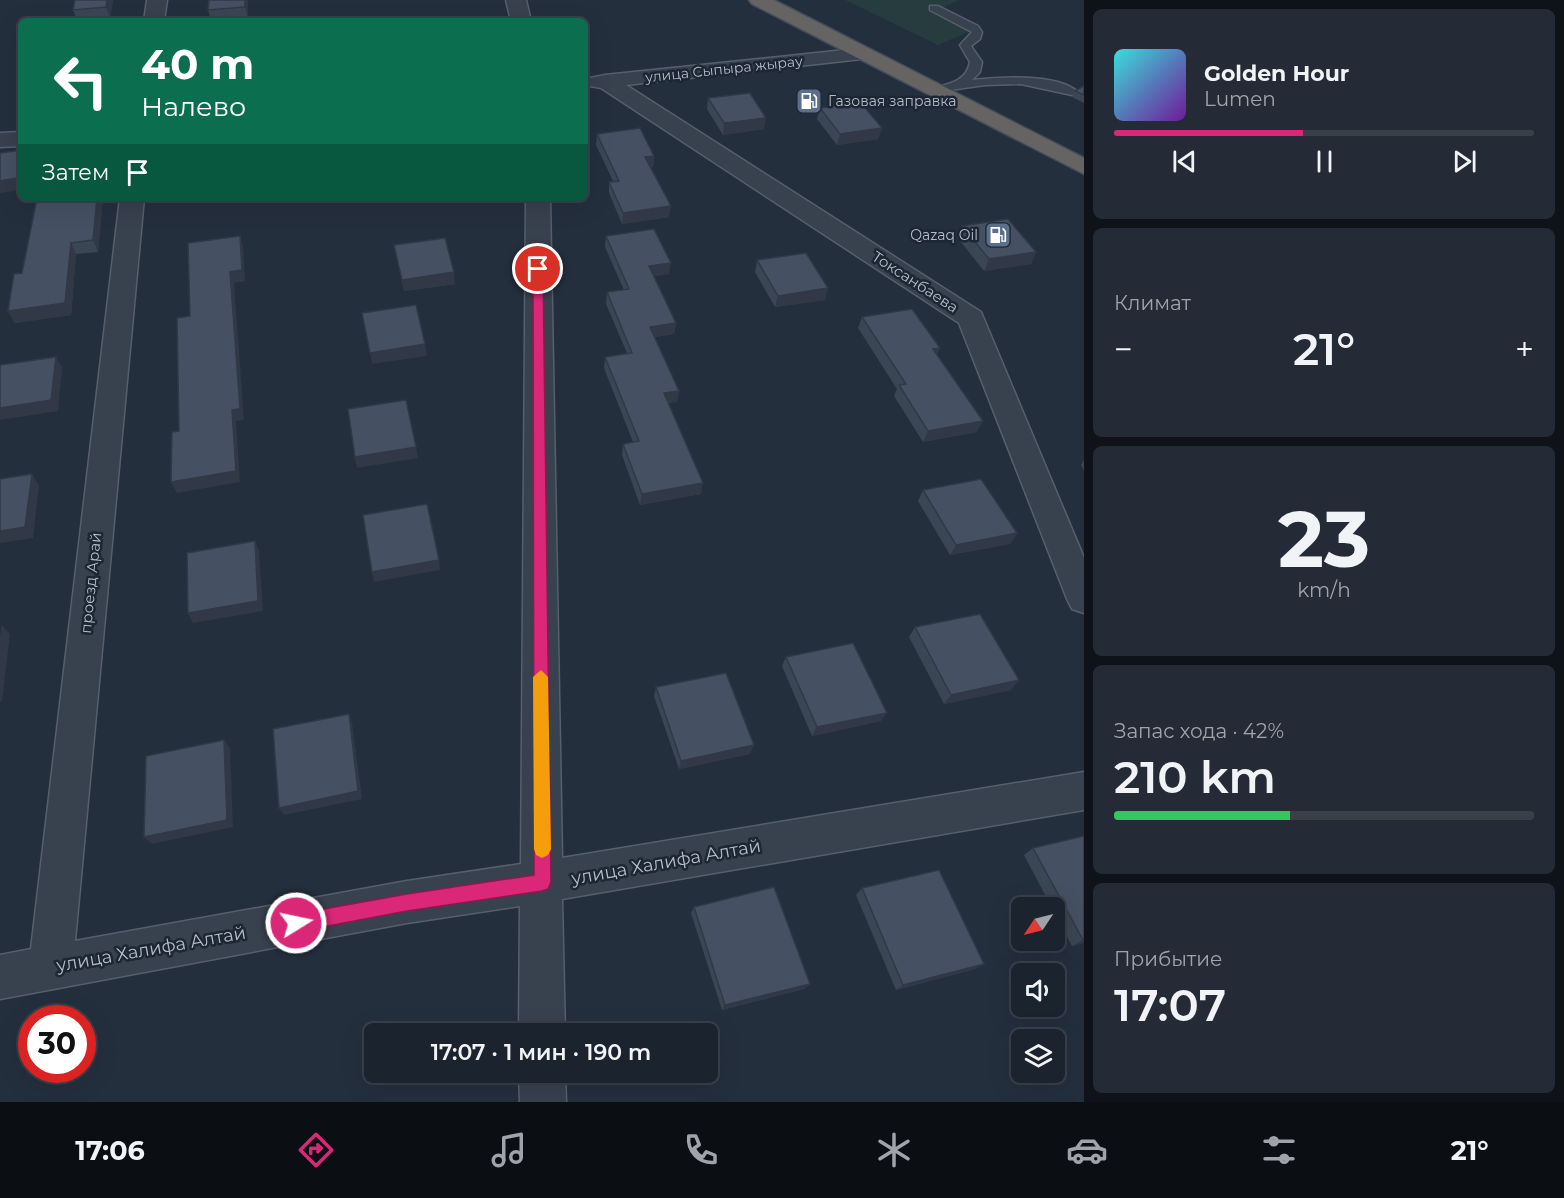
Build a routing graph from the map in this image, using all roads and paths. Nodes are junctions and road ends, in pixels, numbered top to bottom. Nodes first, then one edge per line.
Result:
1 (157, 0) edge
2 (516, 0) edge
3 (759, 0) edge
4 (934, 8) dead end
5 (154, 18) edge
6 (520, 18) edge
7 (864, 54) junction
8 (595, 82) edge
9 (961, 84) junction
10 (933, 91) junction
11 (1072, 92) dead end
12 (18, 139) edge
13 (0, 140) edge
14 (1084, 167) edge
15 (132, 201) edge
16 (538, 201) edge
17 (1084, 599) edge
18 (1084, 791) edge
19 (542, 882) junction
20 (51, 968) junction
21 (0, 977) edge
22 (543, 1023) edge
23 (543, 1083) edge
24 (543, 1102) edge

1 - 5 street
2 - 6 street
3 - 7 highway
4 - 9 lane
7 - 8 street, улица Сыпыра жырау
7 - 10 highway
8 - 17 street, Токсанбаева
9 - 10 lane
9 - 11 lane
10 - 14 highway
12 - 13 street
15 - 20 street, проезд Арай
16 - 19 street
18 - 19 street, улица Халифа Алтай
19 - 20 street, улица Халифа Алтай
19 - 22 street
20 - 21 street, улица Халифа Алтай
23 - 24 street

